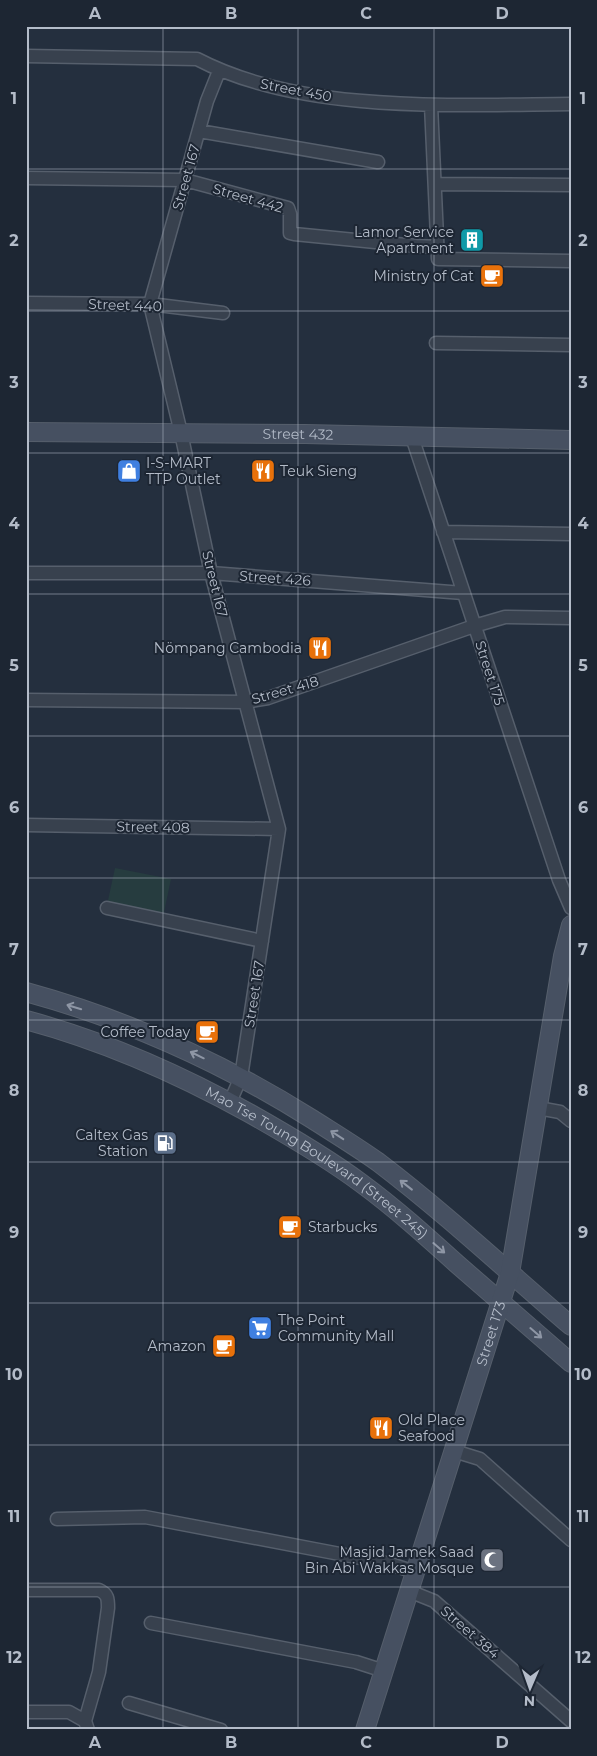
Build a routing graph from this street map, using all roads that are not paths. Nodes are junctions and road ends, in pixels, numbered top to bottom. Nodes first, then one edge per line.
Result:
1 (26, 56) edge
2 (219, 70) junction
3 (571, 104) edge
4 (431, 105) junction
5 (199, 132) junction
6 (378, 162) dead end
7 (26, 178) edge
8 (185, 180) junction
9 (435, 184) junction
10 (571, 185) edge
11 (438, 253) junction
12 (571, 261) edge
13 (26, 303) edge
14 (150, 304) junction
15 (223, 313) dead end
16 (436, 343) dead end
17 (571, 345) edge
18 (26, 432) edge
19 (182, 434) junction
20 (412, 437) junction
21 (571, 440) edge
22 (443, 532) junction
23 (571, 534) edge
24 (26, 572) edge
25 (211, 573) junction
26 (463, 592) junction
27 (571, 618) edge
28 (474, 626) junction
29 (26, 700) edge
30 (245, 702) junction
31 (26, 825) edge
32 (279, 828) junction
33 (107, 908) dead end
34 (571, 908) edge
35 (571, 925) edge
36 (262, 941) junction
37 (26, 992) edge
38 (26, 1020) edge
39 (241, 1077) junction
40 (230, 1102) junction
41 (538, 1108) junction
42 (571, 1121) edge
43 (510, 1273) junction
44 (501, 1302) junction
45 (571, 1326) edge
46 (571, 1363) edge
47 (454, 1451) junction
48 (57, 1519) dead end
49 (571, 1540) edge
50 (416, 1572) junction
51 (26, 1590) edge
52 (409, 1591) junction
53 (151, 1622) dead end
54 (384, 1671) junction
55 (129, 1703) dead end
56 (26, 1712) edge
57 (571, 1720) edge
58 (86, 1725) edge
59 (221, 1730) edge
60 (365, 1730) edge

1 - 2 street, Street 450
2 - 4 street, Street 450
2 - 5 street, Street 167
3 - 4 street, Street 450
4 - 9 street
5 - 6 street
5 - 8 street, Street 167
7 - 8 street
8 - 11 street, Street 442
8 - 14 street, Street 167
9 - 10 street
9 - 11 street
11 - 12 street, Street 442
13 - 14 street, Street 440
14 - 15 street, Street 440
14 - 19 street, Street 167
16 - 17 street
18 - 19 street, Street 432
19 - 20 street, Street 432
19 - 25 street, Street 167
20 - 21 street, Street 432
20 - 22 street, Street 175
22 - 23 street
22 - 26 street, Street 175
24 - 25 street, Street 426
25 - 26 street, Street 426
25 - 30 street, Street 167
26 - 28 street, Street 175
27 - 28 street, Street 418
28 - 30 street, Street 418
28 - 34 street, Street 175
29 - 30 street, Street 418
30 - 32 street, Street 167
31 - 32 street, Street 408
32 - 36 street, Street 167
33 - 36 street
35 - 41 street, Street 173
36 - 39 street, Street 167
39 -> 37 street, Mao Tse Toung Boulevard (Street 245)
38 - 40 street, Mao Tse Toung Boulevard (Street 245)
39 - 40 street, Street 167
43 -> 39 street, Mao Tse Toung Boulevard (Street 245)
40 -> 44 street, Mao Tse Toung Boulevard (Street 245)
41 - 42 street
41 - 43 street, Street 173
43 - 44 street, Street 173
43 - 45 street, Mao Tse Toung Boulevard (Street 245)
44 -> 46 street, Mao Tse Toung Boulevard (Street 245)
44 - 47 street, Street 173
47 - 49 street
47 - 50 street, Street 173
48 - 50 street
50 - 52 street, Street 173
51 - 58 street
52 - 54 street, Street 173
52 - 57 street, Street 384
53 - 54 street
54 - 60 street, Street 173
55 - 59 street
56 - 58 street

